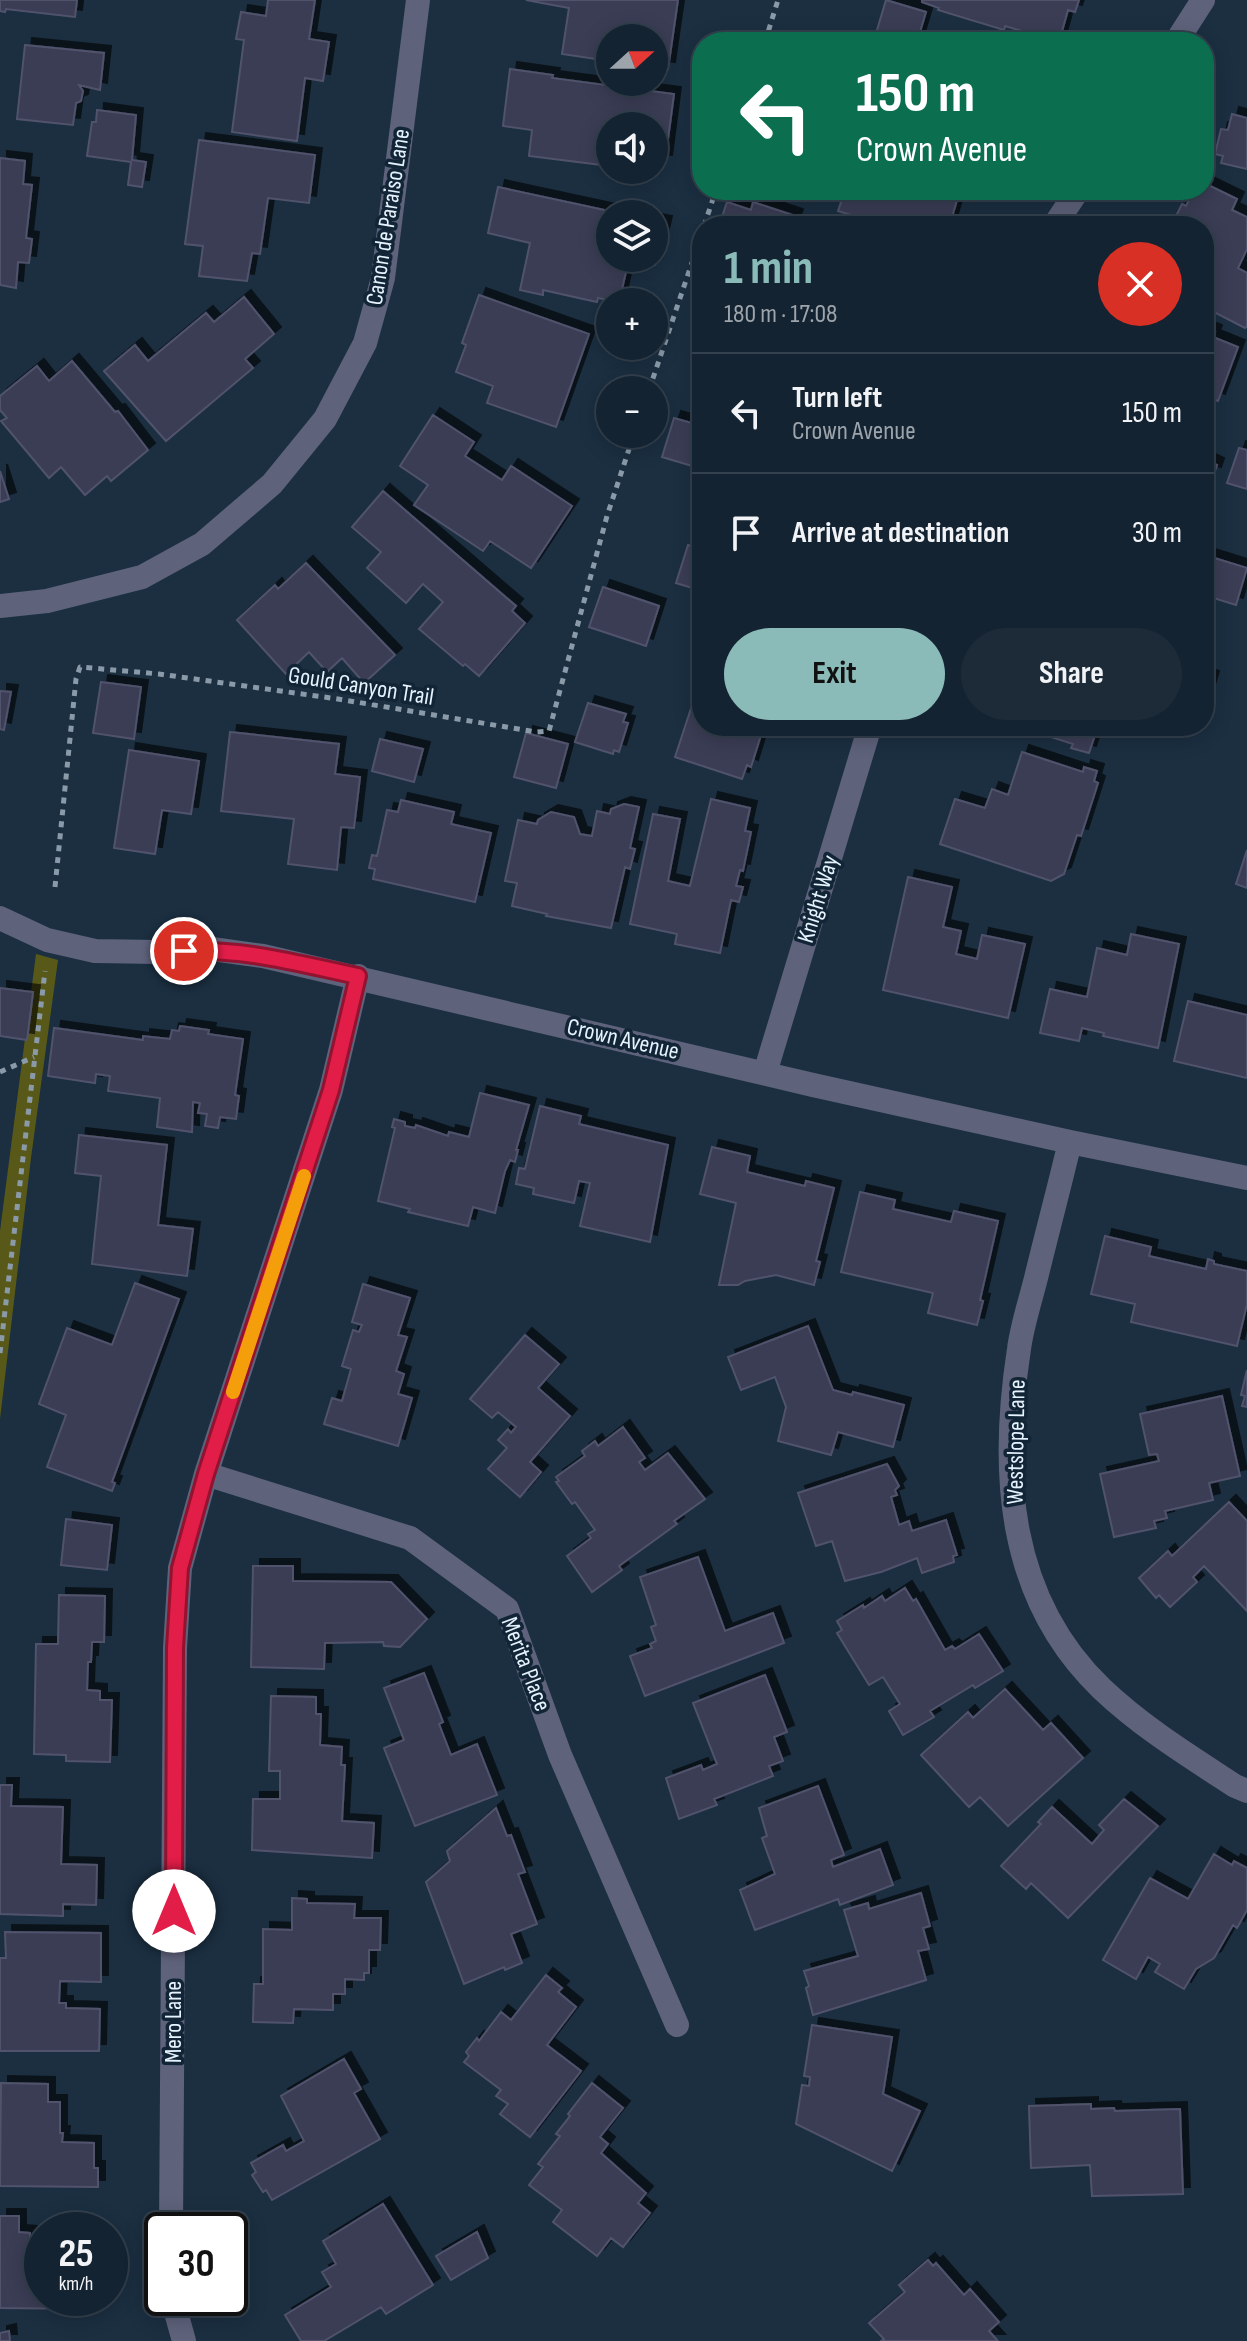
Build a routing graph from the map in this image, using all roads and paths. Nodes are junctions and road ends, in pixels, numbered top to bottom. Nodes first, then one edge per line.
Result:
1 (418, 0) edge
2 (778, 0) edge
3 (1203, 0) edge
4 (768, 32) edge
5 (1182, 32) edge
6 (692, 263) edge
7 (654, 376) edge
8 (629, 448) edge
9 (0, 606) edge
10 (867, 736) edge
11 (55, 887) dead end
12 (0, 918) edge
13 (45, 970) dead end
14 (358, 976) junction
15 (34, 1057) junction
16 (0, 1072) edge
17 (765, 1073) junction
18 (1070, 1142) junction
19 (1247, 1178) edge
20 (0, 1353) edge
21 (206, 1474) junction
22 (1247, 1791) edge
23 (677, 2025) dead end
24 (171, 2212) edge
25 (177, 2316) edge
26 (184, 2341) edge

1 - 9 street, Canon de Paraiso Lane
2 - 4 path
3 - 5 street
6 - 7 path
8 - 11 path, Gould Canyon Trail
10 - 17 street, Knight Way
12 - 14 street, Crown Avenue
13 - 15 path
14 - 17 street, Crown Avenue
14 - 21 street, Mero Lane
15 - 16 path
15 - 20 path
17 - 18 street, Crown Avenue
18 - 19 street, Crown Avenue
18 - 22 street, Westslope Lane
21 - 23 street, Merita Place
21 - 24 street, Mero Lane
25 - 26 street

